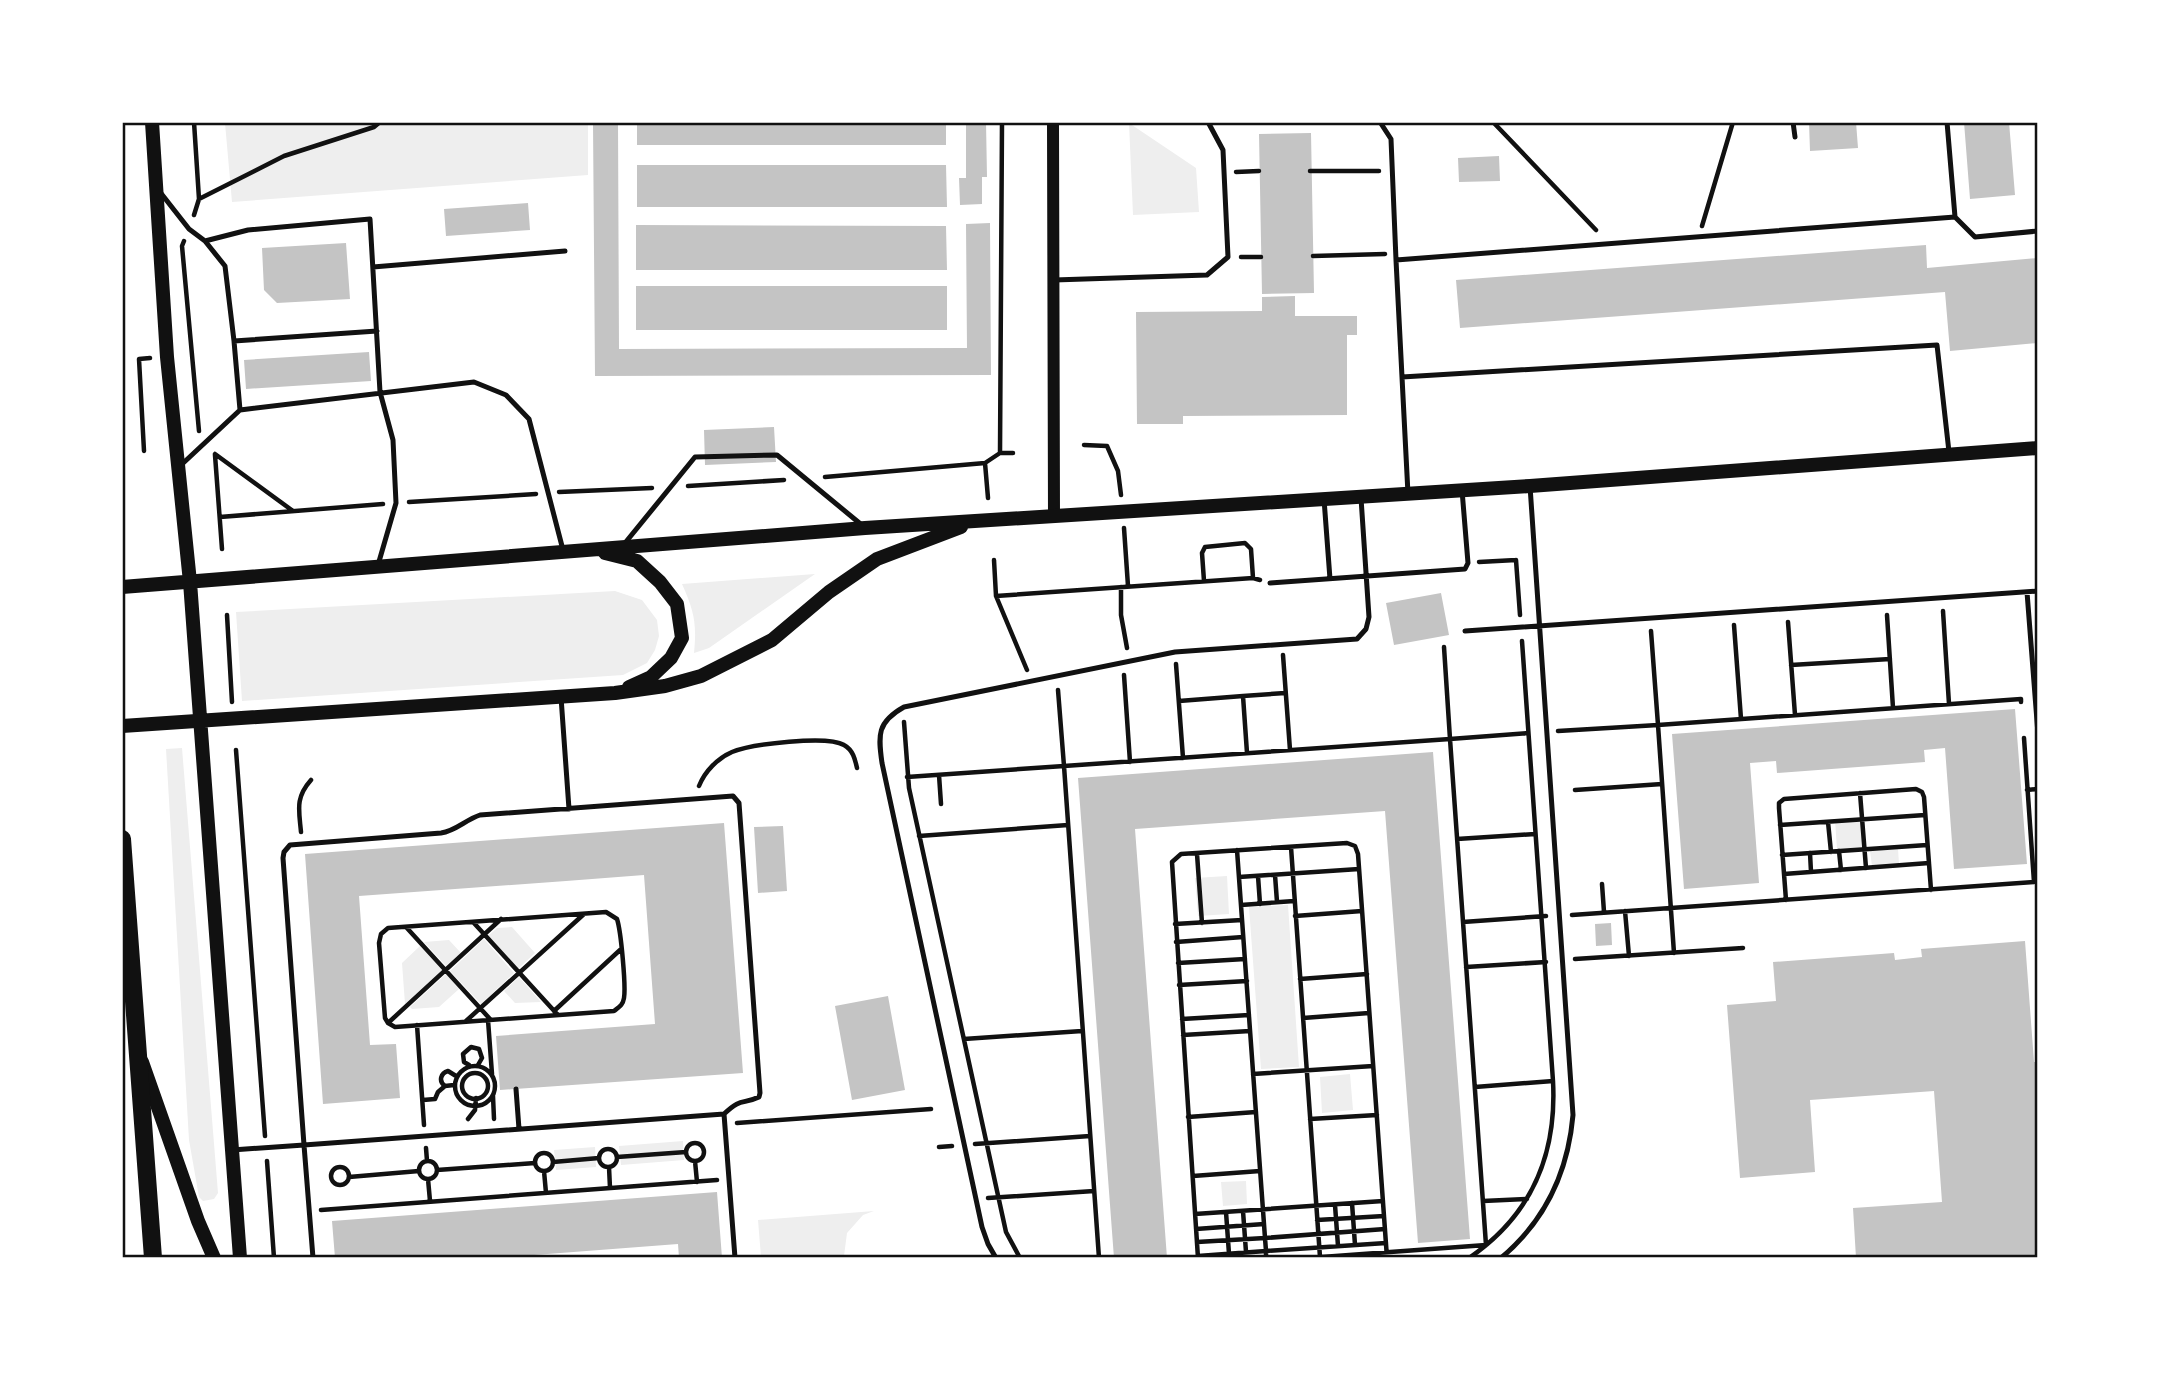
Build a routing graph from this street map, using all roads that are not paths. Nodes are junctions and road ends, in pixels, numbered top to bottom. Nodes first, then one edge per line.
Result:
1 (152, 122) edge
2 (1053, 122) edge
3 (1208, 122) edge
4 (1380, 122) edge
5 (1793, 122) edge
6 (1947, 122) edge
7 (1795, 137) dead end
8 (156, 186) junction
9 (1955, 217) junction
10 (2038, 232) edge
11 (205, 241) junction
12 (565, 251) dead end
13 (1396, 257) junction
14 (373, 267) junction
15 (1054, 280) junction
16 (377, 331) junction
17 (234, 341) junction
18 (1402, 377) junction
19 (380, 392) junction
20 (240, 410) junction
21 (2038, 448) edge
22 (1950, 454) junction
23 (178, 468) junction
24 (1530, 486) junction
25 (1462, 490) junction
26 (1408, 494) junction
27 (1361, 497) junction
28 (1324, 499) junction
29 (1054, 516) junction
30 (977, 521) junction
31 (865, 528) junction
32 (621, 547) junction
33 (593, 550) junction
34 (564, 553) junction
35 (377, 567) junction
36 (1366, 576) junction
37 (1330, 579) junction
38 (190, 582) junction
39 (1270, 583) road end
40 (122, 587) edge
41 (2038, 591) edge
42 (2027, 592) junction
43 (1540, 626) junction
44 (1465, 631) dead end
45 (615, 693) junction
46 (561, 697) junction
47 (201, 721) junction
48 (122, 726) edge
49 (2038, 734) edge
50 (569, 809) junction
51 (122, 839) edge
52 (137, 1048) junction
53 (516, 1089) dead end
54 (724, 1114) junction
55 (519, 1129) junction
56 (304, 1145) junction
57 (232, 1150) junction
58 (152, 1258) edge
59 (214, 1258) edge
60 (240, 1258) edge
61 (313, 1258) edge
62 (735, 1258) edge
63 (996, 1258) edge
64 (1501, 1258) edge

1 - 8 main road
2 - 15 street
3 - 15 lane
4 - 13 lane
5 - 7 lane
6 - 9 lane
8 - 11 lane
8 - 23 main road
9 - 10 lane
9 - 13 lane
11 - 14 lane
11 - 17 lane
12 - 14 lane
13 - 18 lane
14 - 16 lane
15 - 29 street
16 - 17 lane
16 - 19 lane
17 - 20 lane
18 - 22 lane
18 - 26 lane
19 - 20 lane
19 - 34 lane
19 - 35 lane
20 - 23 lane
21 - 22 main road
22 - 24 main road
23 - 38 main road
24 - 25 main road
24 - 43 lane
25 - 26 main road
25 - 36 lane
26 - 27 main road
27 - 28 main road
27 - 36 lane
28 - 29 main road
28 - 37 lane
29 - 30 main road
30 - 31 main road
30 - 45 main road
31 - 32 main road
31 - 32 lane
32 - 33 main road
33 - 34 main road
33 - 45 main road
34 - 35 main road
35 - 38 main road
36 - 37 lane
36 - 63 lane
37 - 39 lane
38 - 40 main road
38 - 47 main road
41 - 42 lane
42 - 43 lane
42 - 49 lane
43 - 44 lane
43 - 64 lane
45 - 46 main road
46 - 47 main road
46 - 50 lane
47 - 48 main road
47 - 57 main road
50 - 54 lane
50 - 56 lane
51 - 52 main road
52 - 58 main road
52 - 59 main road
53 - 55 lane
54 - 55 lane
54 - 62 lane
55 - 56 lane
56 - 57 lane
56 - 61 lane
57 - 60 main road

